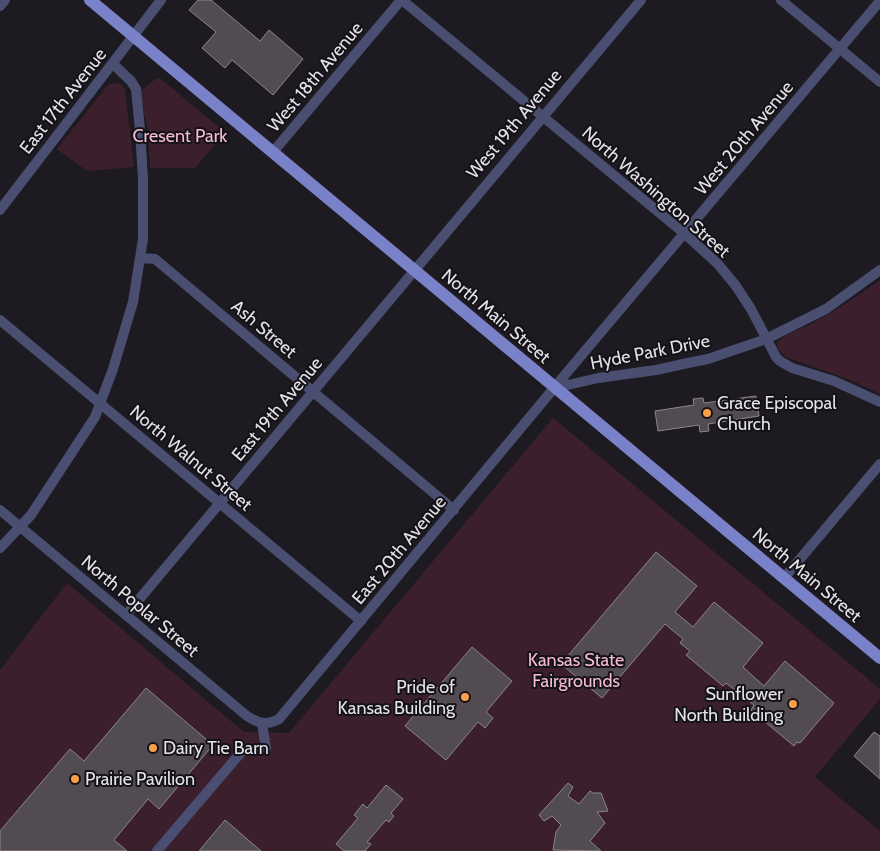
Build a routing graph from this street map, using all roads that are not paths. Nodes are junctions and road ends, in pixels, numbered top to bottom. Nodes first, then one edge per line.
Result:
1 (5, 0) edge
2 (90, 0) edge
3 (161, 0) edge
4 (401, 0) edge
5 (640, 0) edge
6 (781, 0) edge
7 (880, 1) edge
8 (0, 6) edge
9 (134, 36) junction
10 (840, 49) junction
11 (113, 64) junction
12 (880, 82) edge
13 (542, 116) junction
14 (273, 152) junction
15 (0, 190) edge
16 (9, 198) junction
17 (0, 210) edge
18 (685, 234) junction
19 (141, 258) junction
20 (414, 270) junction
21 (880, 270) edge
22 (0, 320) edge
23 (766, 338) junction
24 (555, 388) junction
25 (313, 391) junction
26 (880, 402) edge
27 (100, 404) junction
28 (880, 464) edge
29 (220, 503) junction
30 (0, 510) edge
31 (454, 510) junction
32 (20, 526) junction
33 (0, 548) edge
34 (784, 578) junction
35 (126, 615) junction
36 (361, 621) junction
37 (880, 657) edge
38 (262, 724) junction
39 (266, 748) dead end
40 (243, 750) dead end
41 (157, 851) edge

1 - 8 street
2 - 9 main road, North Main Street
3 - 9 street, East 17th Avenue
4 - 13 street, North Washington Street
4 - 14 street, West 18th Avenue
5 - 13 street, West 19th Avenue
6 - 10 street
7 - 10 street, West 20th Avenue
9 - 11 street, East 17th Avenue
9 - 14 main road, North Main Street
10 - 12 street
10 - 18 street, West 20th Avenue
11 - 16 street, East 17th Avenue
11 - 19 street
13 - 18 street, North Washington Street
13 - 20 street, West 19th Avenue
14 - 20 main road, North Main Street
15 - 16 street
16 - 17 street, East 17th Avenue
18 - 23 street, North Washington Street
18 - 24 street, West 20th Avenue
19 - 25 street, Ash Street
19 - 27 street
20 - 24 main road, North Main Street
20 - 25 street, East 19th Avenue
21 - 23 street, Hyde Park Drive
22 - 27 street, North Walnut Street
23 - 24 street, Hyde Park Drive
23 - 26 street, North Washington Street
24 - 31 street, East 20th Avenue
24 - 34 main road, North Main Street
25 - 29 street, East 19th Avenue
25 - 31 street, Ash Street
27 - 29 street, North Walnut Street
27 - 32 street
28 - 34 street
29 - 35 street, East 19th Avenue
29 - 36 street, North Walnut Street
30 - 32 street, North Poplar Street
31 - 36 street, East 20th Avenue
32 - 33 street
32 - 35 street, North Poplar Street
34 - 37 main road, North Main Street
35 - 38 street, North Poplar Street
36 - 38 street, East 20th Avenue
38 - 39 street
40 - 41 street

